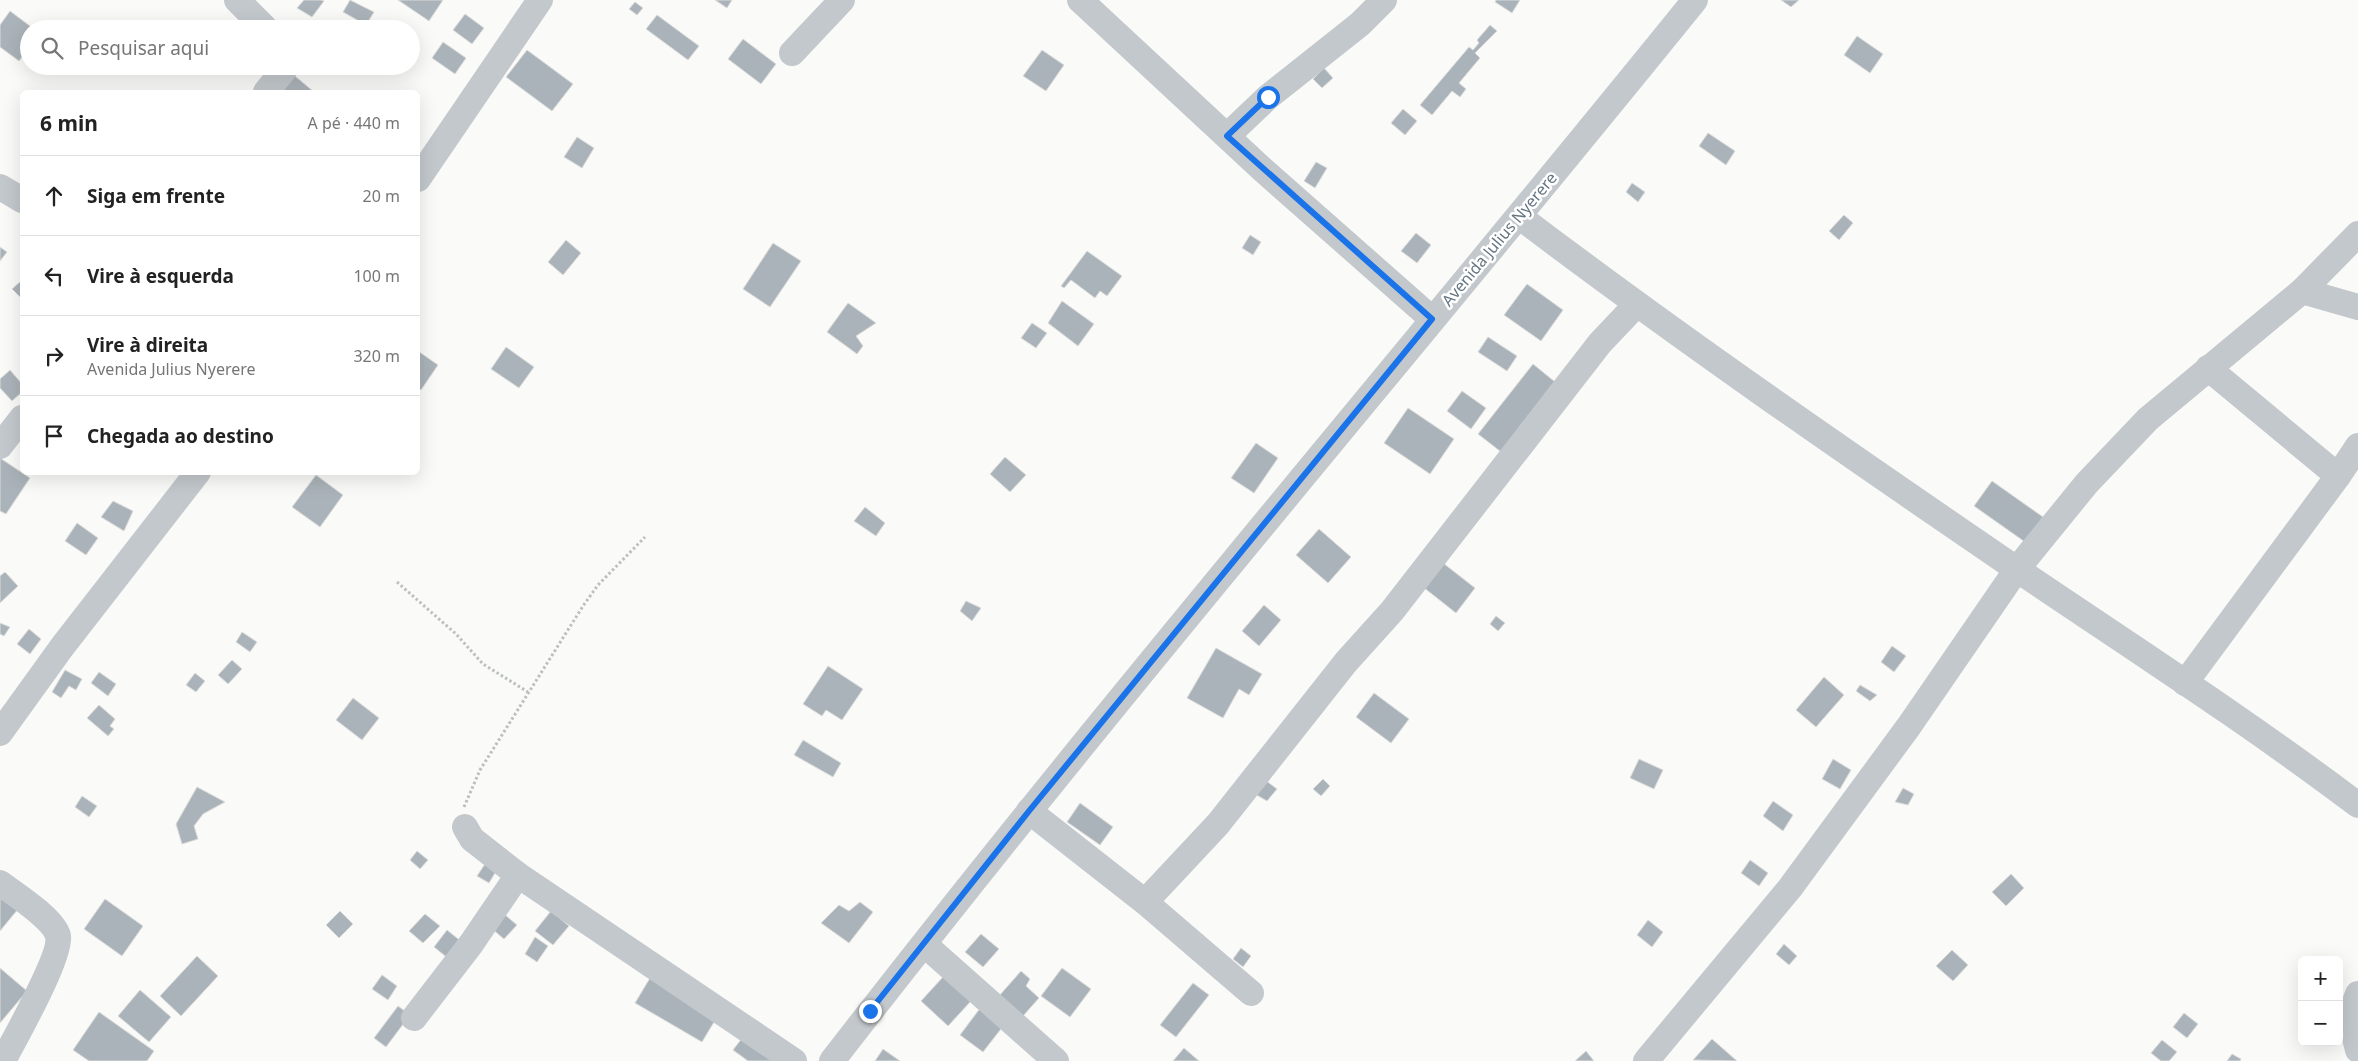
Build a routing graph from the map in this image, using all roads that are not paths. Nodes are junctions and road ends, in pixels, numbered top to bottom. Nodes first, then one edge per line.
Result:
1 (237, 0) edge
2 (540, 0) edge
3 (842, 0) edge
4 (1080, 0) edge
5 (1384, 0) edge
6 (1695, 0) edge
7 (257, 20) edge
8 (792, 53) dead end
9 (280, 75) edge
10 (268, 90) edge
11 (1227, 136) junction
12 (420, 176) edge
13 (0, 188) edge
14 (20, 199) edge
15 (1520, 217) junction
16 (2358, 234) edge
17 (2302, 291) junction
18 (1636, 305) junction
19 (2358, 307) edge
20 (1432, 319) junction
21 (2208, 368) junction
22 (20, 421) edge
23 (0, 446) edge
24 (2358, 446) edge
25 (196, 475) edge
26 (2338, 476) junction
27 (2016, 569) junction
28 (2185, 683) junction
29 (0, 733) edge
30 (2358, 804) edge
31 (1029, 811) junction
32 (465, 827) road end
33 (518, 875) junction
34 (0, 883) edge
35 (1145, 902) junction
36 (924, 944) junction
37 (1250, 992) dead end
38 (2358, 994) edge
39 (414, 1018) dead end
40 (2358, 1050) edge
41 (3, 1061) edge
42 (794, 1061) edge
43 (832, 1061) edge
44 (1056, 1061) edge
45 (1646, 1061) edge

1 - 7 street
2 - 12 street
3 - 8 street
4 - 11 street
5 - 11 street
6 - 15 street, Avenida Julius Nyerere
9 - 10 street
11 - 20 street
13 - 14 street
15 - 18 street
15 - 20 street, Avenida Julius Nyerere
16 - 17 street
17 - 19 street
17 - 21 street
18 - 27 street
18 - 35 street
20 - 31 street, Avenida Julius Nyerere
21 - 26 street
21 - 27 street
22 - 23 street
24 - 26 street
25 - 29 street
26 - 28 street
27 - 28 street
27 - 45 street
28 - 30 street
31 - 35 street
31 - 36 street, Avenida Julius Nyerere
32 - 33 street
33 - 39 street
33 - 42 street
34 - 41 street
35 - 37 street
36 - 43 street, Avenida Julius Nyerere
36 - 44 street
38 - 40 street

